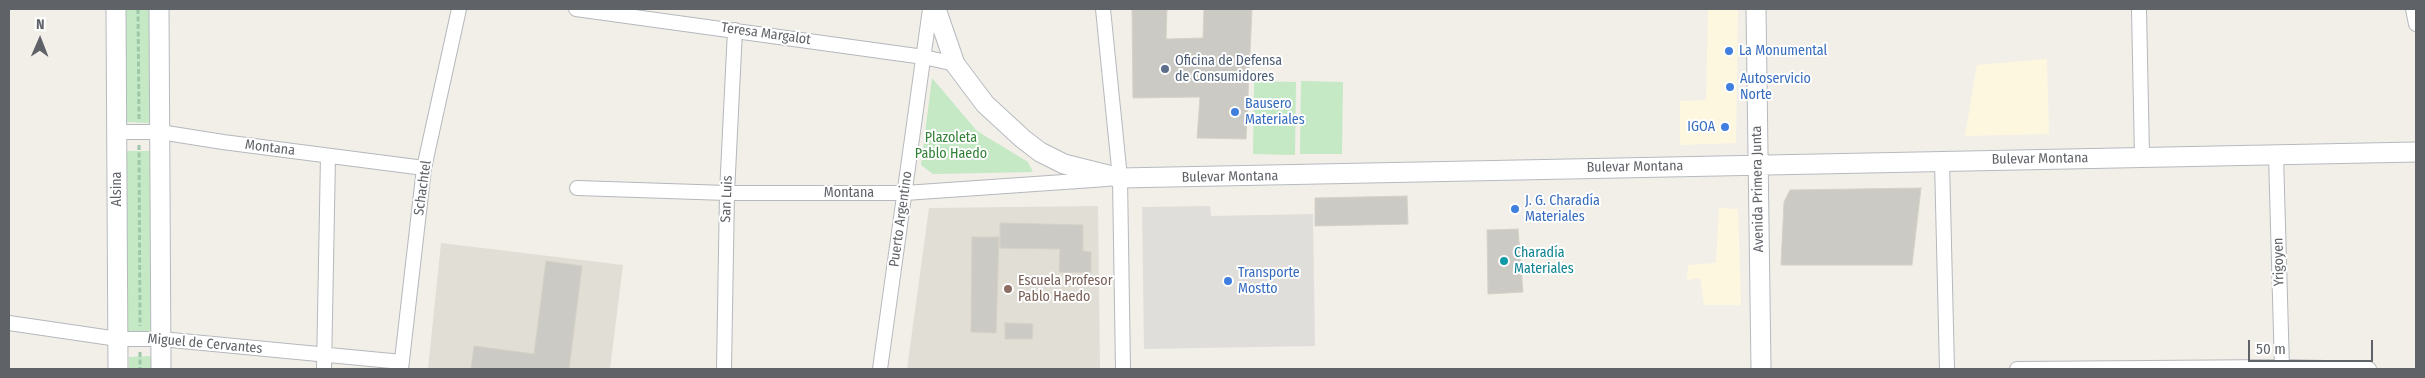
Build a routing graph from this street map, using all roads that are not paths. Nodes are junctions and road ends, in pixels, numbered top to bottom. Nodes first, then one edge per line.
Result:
1 (116, 9) edge
2 (159, 9) edge
3 (459, 9) edge
4 (576, 9) edge
5 (930, 9) edge
6 (936, 9) edge
7 (1103, 9) edge
8 (1756, 9) edge
9 (2139, 9) edge
10 (2413, 9) edge
11 (2416, 24) edge
12 (735, 30) junction
13 (924, 57) junction
14 (955, 64) junction
15 (116, 132) junction
16 (160, 132) junction
17 (2416, 152) edge
18 (2276, 154) junction
19 (328, 156) junction
20 (2142, 157) junction
21 (1942, 161) junction
22 (1758, 164) junction
23 (424, 168) junction
24 (1120, 178) junction
25 (578, 188) dead end
26 (726, 193) junction
27 (905, 193) junction
28 (9, 323) edge
29 (118, 339) junction
30 (161, 339) junction
31 (324, 362) edge
32 (401, 366) edge
33 (2282, 368) edge
34 (118, 369) edge
35 (161, 369) edge
36 (724, 369) edge
37 (880, 369) edge
38 (1123, 369) edge
39 (1761, 369) edge
40 (1947, 369) edge
41 (2017, 369) edge
42 (2369, 369) edge

1 - 15 main road, Alsina
2 - 16 main road
3 - 23 street, Schachtel
4 - 12 street, Teresa Margalot
5 - 13 street, Puerto Argentino
6 - 14 main road, Bulevar Montana
7 - 24 street
8 - 22 main road, Avenida Primera Junta
9 - 20 street
10 - 11 street
12 - 13 street, Teresa Margalot
12 - 26 street, San Luis
13 - 14 street, Teresa Margalot
13 - 27 street, Puerto Argentino
14 - 24 main road, Bulevar Montana
15 - 16 street, Montana
15 - 29 main road, Alsina
16 - 19 street, Montana
16 - 30 main road
17 - 18 main road, Bulevar Montana
18 - 20 main road, Bulevar Montana
18 - 33 street, Yrigoyen
19 - 23 street, Montana
19 - 31 street
20 - 21 main road, Bulevar Montana
21 - 22 main road, Bulevar Montana
21 - 40 street
22 - 24 main road, Bulevar Montana
22 - 39 main road, Avenida Primera Junta
23 - 32 street, Schachtel
24 - 27 street, Montana
24 - 38 street
25 - 26 street, Montana
26 - 27 street, Montana
26 - 36 street, San Luis
27 - 37 street, Puerto Argentino
28 - 29 street, Miguel de Cervantes
29 - 30 street, Miguel de Cervantes
29 - 34 main road, Alsina
30 - 31 street, Miguel de Cervantes
30 - 35 main road
31 - 32 street, Miguel de Cervantes
33 - 41 street
33 - 42 street

